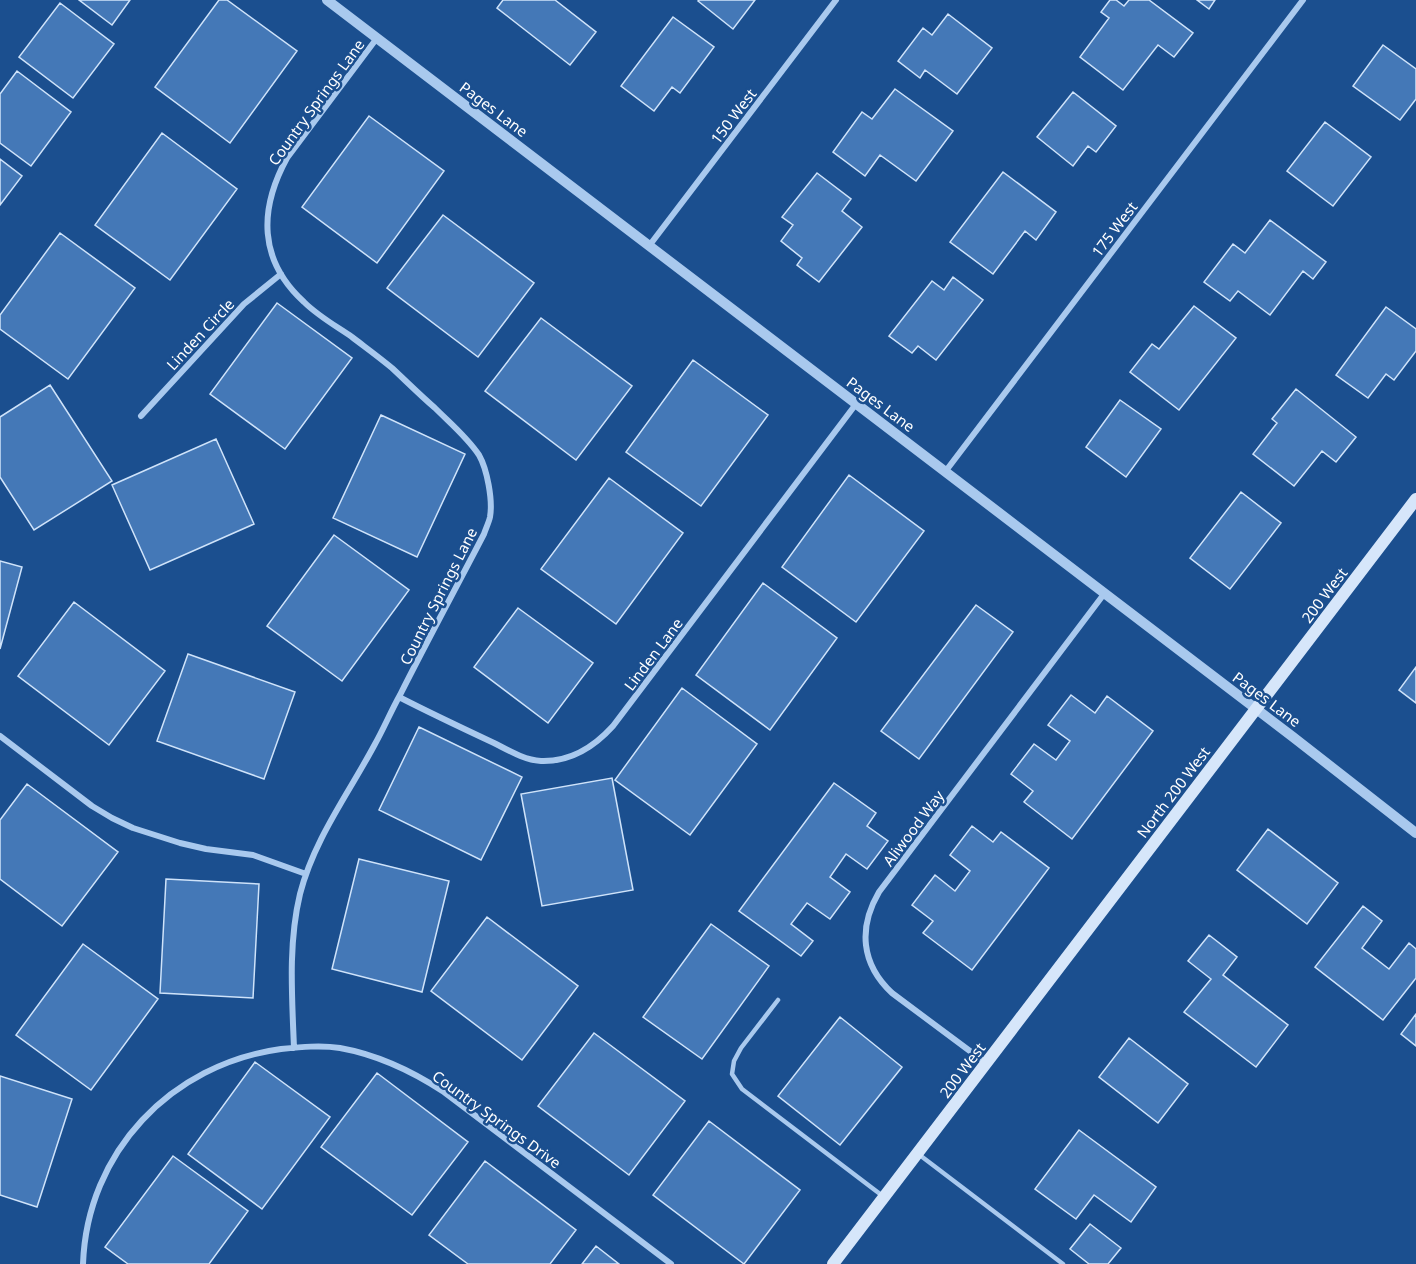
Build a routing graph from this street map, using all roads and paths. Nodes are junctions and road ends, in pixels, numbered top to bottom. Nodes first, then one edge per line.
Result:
1 (327, 0) edge
2 (836, 0) edge
3 (1303, 0) edge
4 (377, 38) junction
5 (649, 246) junction
6 (281, 274) junction
7 (856, 404) junction
8 (141, 416) dead end
9 (945, 472) junction
10 (1416, 499) edge
11 (1104, 594) junction
12 (399, 697) junction
13 (1256, 710) junction
14 (0, 736) edge
15 (1416, 833) edge
16 (306, 874) junction
17 (1114, 894) joint
18 (778, 1000) dead end
19 (294, 1048) junction
20 (986, 1063) junction
21 (917, 1153) junction
22 (884, 1197) junction
23 (83, 1264) edge
24 (671, 1264) edge
25 (832, 1264) edge
26 (1063, 1264) edge

1 - 4 street, Pages Lane
2 - 5 street, 150 West
3 - 9 street, 175 West
4 - 5 street, Pages Lane
4 - 6 street, Country Springs Lane
5 - 7 street, Pages Lane
6 - 8 street, Linden Circle
6 - 12 street, Country Springs Lane
7 - 9 street, Pages Lane
7 - 12 street, Linden Lane
9 - 11 street, Pages Lane
10 - 13 main road, 200 West
11 - 13 street, Pages Lane
11 - 20 street, Aliwood Way
12 - 16 street, Country Springs Lane
13 - 15 street, Pages Lane
13 - 17 main road, North 200 West
14 - 16 street
16 - 19 street, Country Springs Lane
17 - 20 main road, 200 West
18 - 22 lane
19 - 23 street, Country Springs Drive
19 - 24 street, Country Springs Drive
20 - 21 main road, 200 West
21 - 22 main road, 200 West
21 - 26 lane
22 - 25 main road, 200 West

